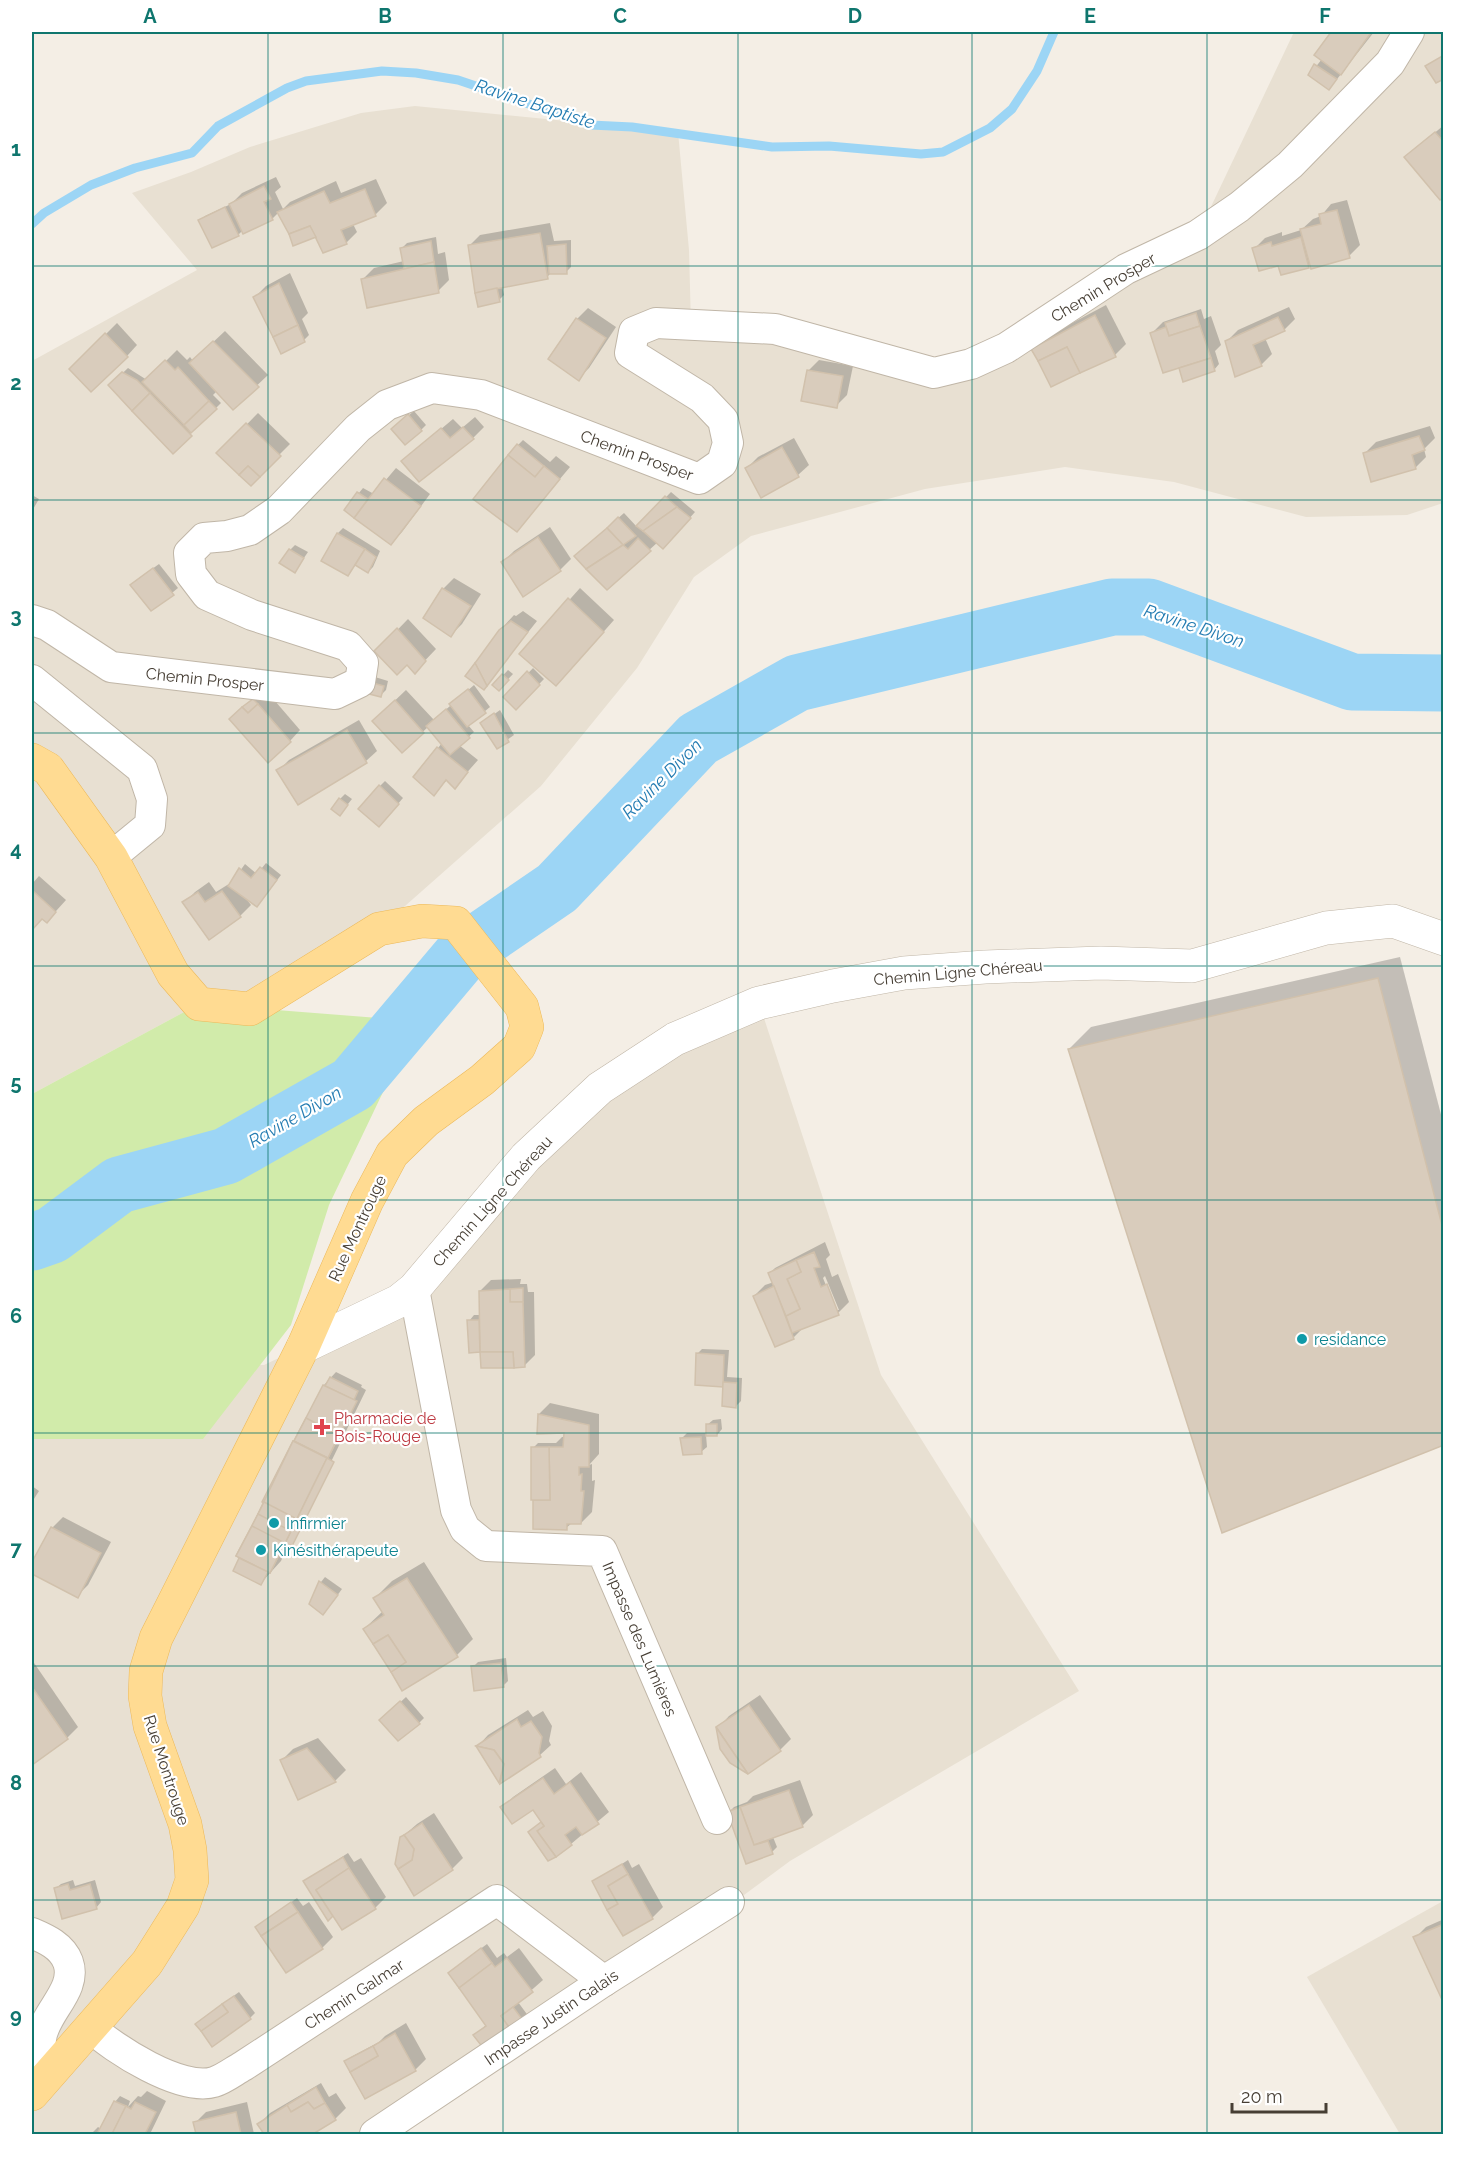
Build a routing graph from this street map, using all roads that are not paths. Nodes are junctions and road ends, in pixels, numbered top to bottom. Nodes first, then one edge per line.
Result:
1 (1409, 32) edge
2 (32, 620) edge
3 (32, 680) edge
4 (32, 760) edge
5 (111, 857) junction
6 (1443, 939) edge
7 (414, 1289) junction
8 (303, 1347) junction
9 (717, 1819) dead end
10 (729, 1902) dead end
11 (32, 1934) edge
12 (604, 1981) junction
13 (90, 2027) junction
14 (41, 2082) edge
15 (375, 2134) edge

1 - 2 street, Chemin Prosper
3 - 5 street
4 - 5 main road, Rue Montrouge
5 - 8 main road, Rue Montrouge
6 - 7 street, Chemin Ligne Chéreau
7 - 8 street, Chemin Ligne Chéreau
7 - 9 street, Impasse des Lumières
8 - 13 main road, Rue Montrouge
10 - 12 street, Impasse Justin Galais
11 - 14 street
12 - 13 street, Chemin Galmar
12 - 15 street, Impasse Justin Galais
13 - 14 main road, Rue Montrouge

